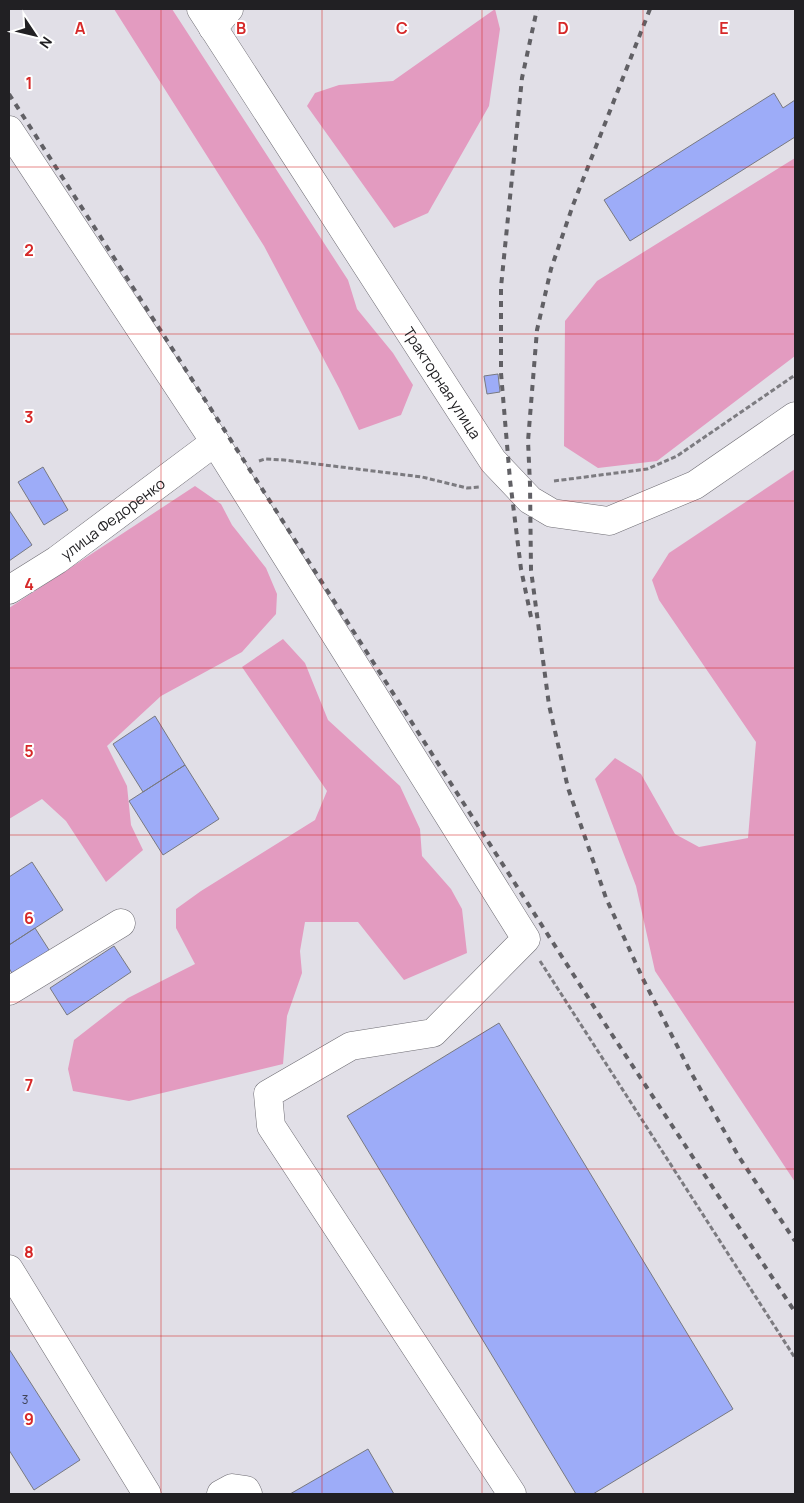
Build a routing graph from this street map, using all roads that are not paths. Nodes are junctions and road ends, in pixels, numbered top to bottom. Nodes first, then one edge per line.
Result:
1 (214, 15) edge
2 (9, 130) edge
3 (795, 416) edge
4 (215, 442) junction
5 (9, 590) edge
6 (121, 923) dead end
7 (9, 991) edge
8 (9, 1269) edge
9 (147, 1494) edge
10 (221, 1494) edge
11 (248, 1494) edge
12 (512, 1494) edge

1 - 3 main road, Тракторная улица
2 - 4 main road
4 - 5 main road, улица Федоренко
4 - 12 main road
6 - 7 main road
8 - 9 main road
10 - 11 main road

